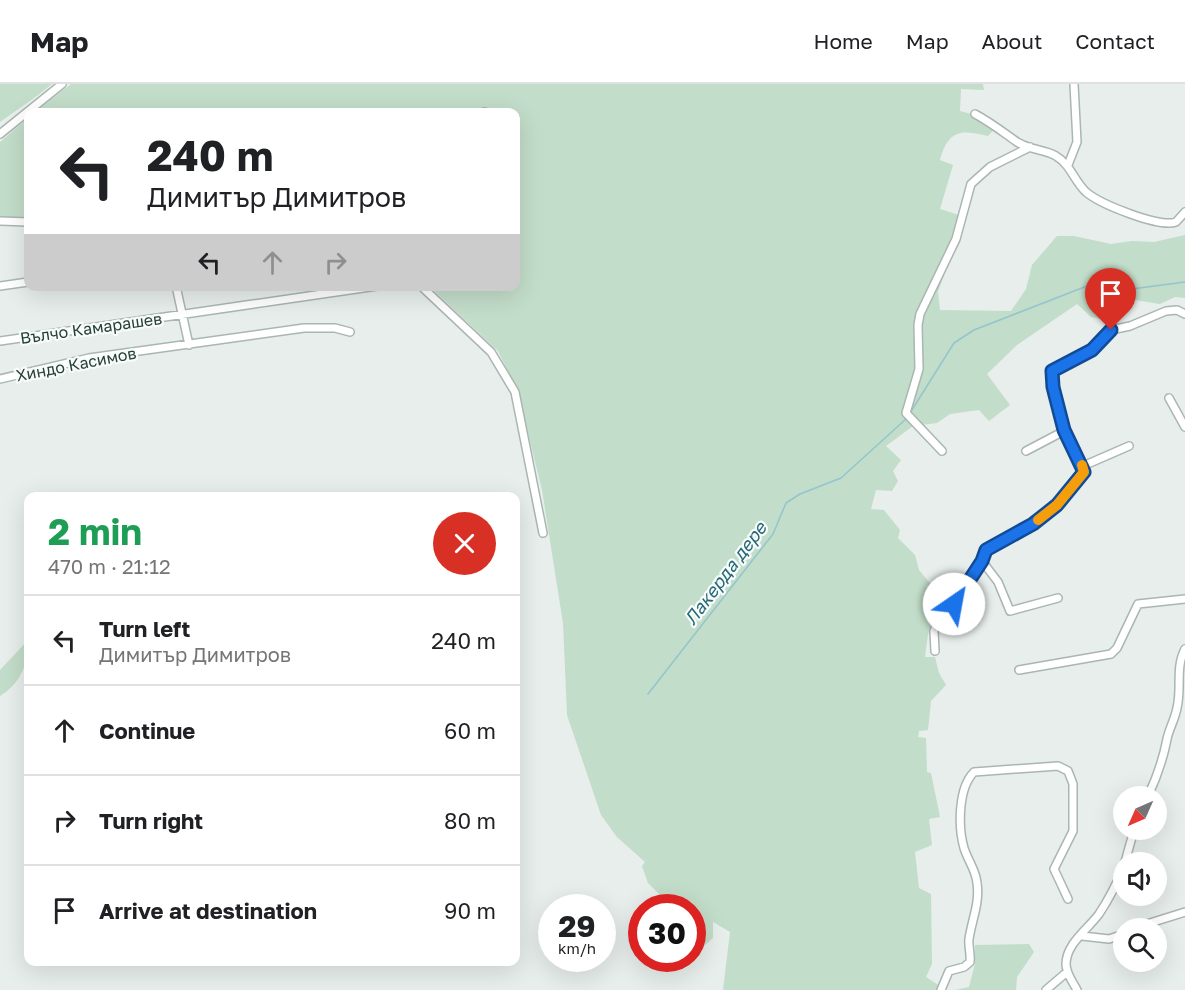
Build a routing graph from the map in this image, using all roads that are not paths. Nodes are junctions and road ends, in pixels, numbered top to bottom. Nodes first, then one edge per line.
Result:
1 (62, 84) edge
2 (1074, 84) edge
3 (32, 108) edge
4 (975, 114) dead end
5 (24, 115) edge
6 (0, 134) edge
7 (1030, 147) junction
8 (1068, 165) junction
9 (1185, 212) edge
10 (0, 221) edge
11 (24, 222) edge
12 (24, 283) edge
13 (0, 286) edge
14 (177, 291) edge
15 (340, 291) edge
16 (426, 291) edge
17 (1185, 314) edge
18 (182, 316) junction
19 (350, 332) dead end
20 (0, 341) edge
21 (189, 345) junction
22 (0, 379) edge
23 (1169, 398) dead end
24 (1185, 427) edge
25 (1064, 430) junction
26 (1129, 446) dead end
27 (942, 451) dead end
28 (1026, 451) dead end
29 (1083, 466) junction
30 (543, 533) dead end
31 (982, 561) junction
32 (1058, 598) dead end
33 (1185, 599) edge
34 (1185, 648) edge
35 (935, 651) dead end
36 (1019, 670) dead end
37 (1152, 786) edge
38 (1113, 888) edge
39 (1068, 899) dead end
40 (1185, 912) edge
41 (1166, 918) edge
42 (1082, 936) junction
43 (1113, 938) edge
44 (1067, 972) junction
45 (941, 990) edge
46 (1046, 990) edge
47 (1077, 990) edge

1 - 3 street
2 - 8 street
4 - 7 street
5 - 6 street
7 - 8 street
7 - 27 street
8 - 9 street
10 - 11 street
12 - 13 street
14 - 18 street
15 - 18 street, Вълчо Камарашев
16 - 30 street
17 - 25 street
18 - 20 street, Вълчо Камарашев
18 - 21 street
19 - 21 street, Хиндо Касимов
21 - 22 street, Хиндо Касимов
23 - 24 street
25 - 28 street
25 - 29 street
26 - 29 street
29 - 31 street
31 - 32 street
31 - 35 street
33 - 36 street
34 - 37 street
38 - 42 street
39 - 45 street
40 - 41 street
42 - 43 street
42 - 44 street
44 - 46 street
44 - 47 street

